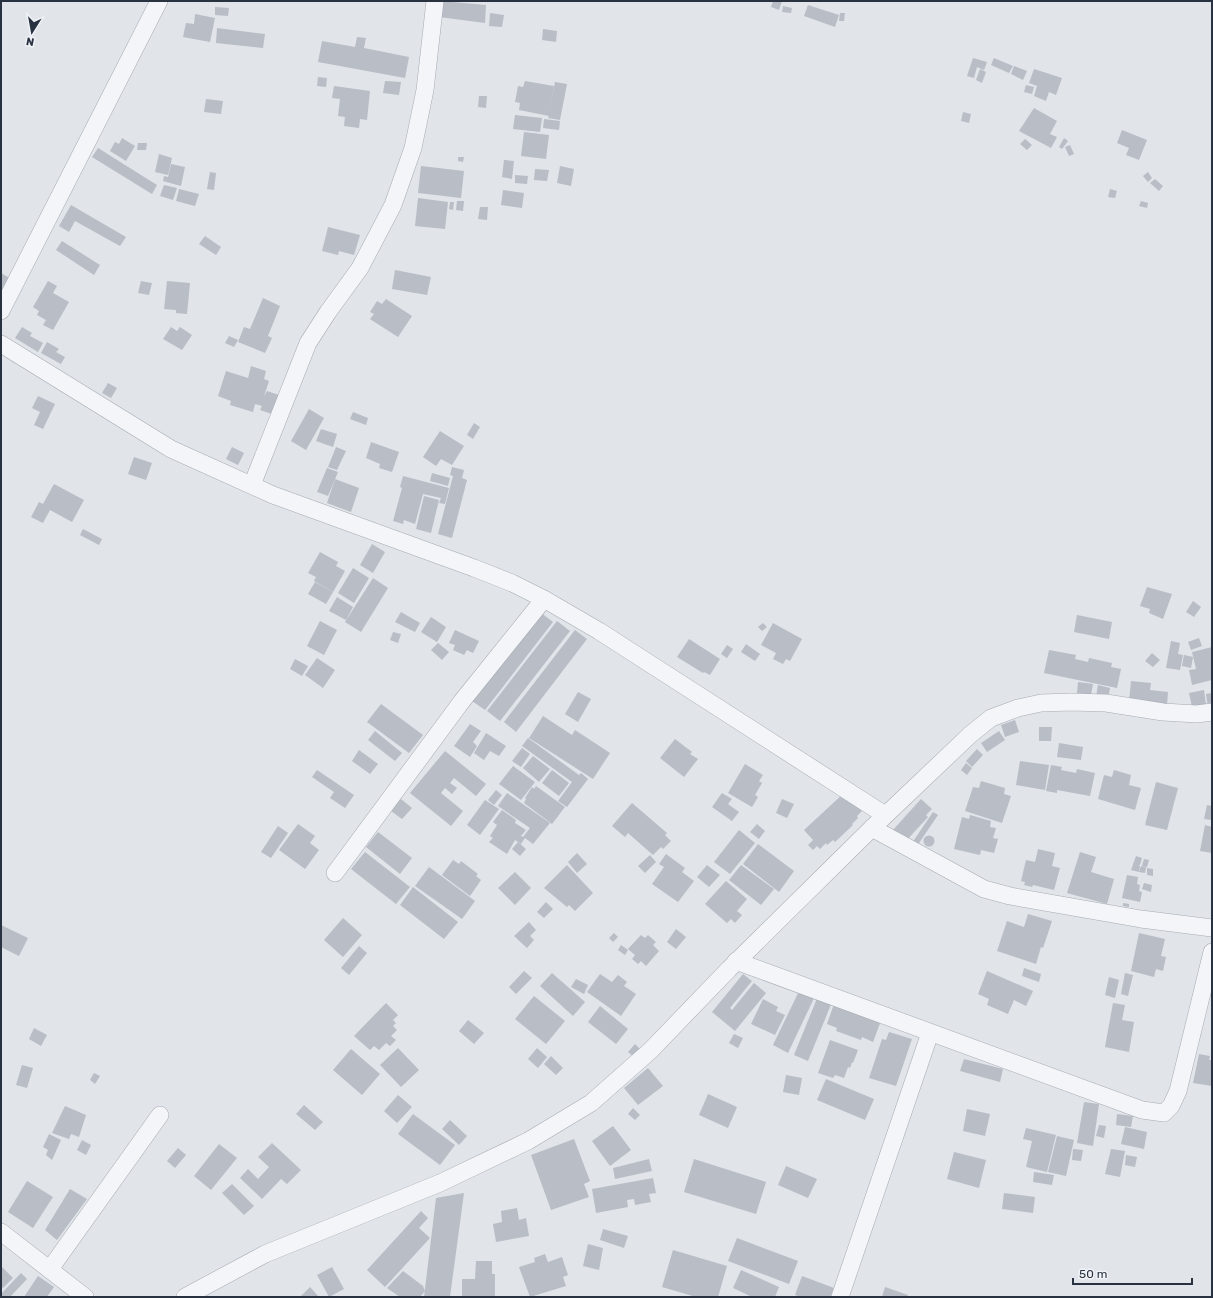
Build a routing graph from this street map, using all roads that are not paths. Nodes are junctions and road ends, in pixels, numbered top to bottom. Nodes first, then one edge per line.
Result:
1 (159, 1) edge
2 (435, 1) edge
3 (1, 311) edge
4 (1, 344) edge
5 (252, 485) junction
6 (544, 599) junction
7 (1212, 712) edge
8 (886, 816) junction
9 (872, 828) junction
10 (335, 873) dead end
11 (1212, 928) edge
12 (1212, 952) edge
13 (736, 961) junction
14 (930, 1033) junction
15 (160, 1115) dead end
16 (1, 1232) edge
17 (50, 1269) junction
18 (85, 1297) edge
19 (185, 1297) edge
20 (840, 1297) edge

1 - 3 street
2 - 5 street
4 - 5 street
5 - 6 street
6 - 8 street
6 - 10 street
7 - 8 street
8 - 9 street
9 - 11 street
9 - 13 street
12 - 14 street
13 - 14 street
13 - 19 street
14 - 20 street
15 - 17 street
16 - 17 street
17 - 18 street

